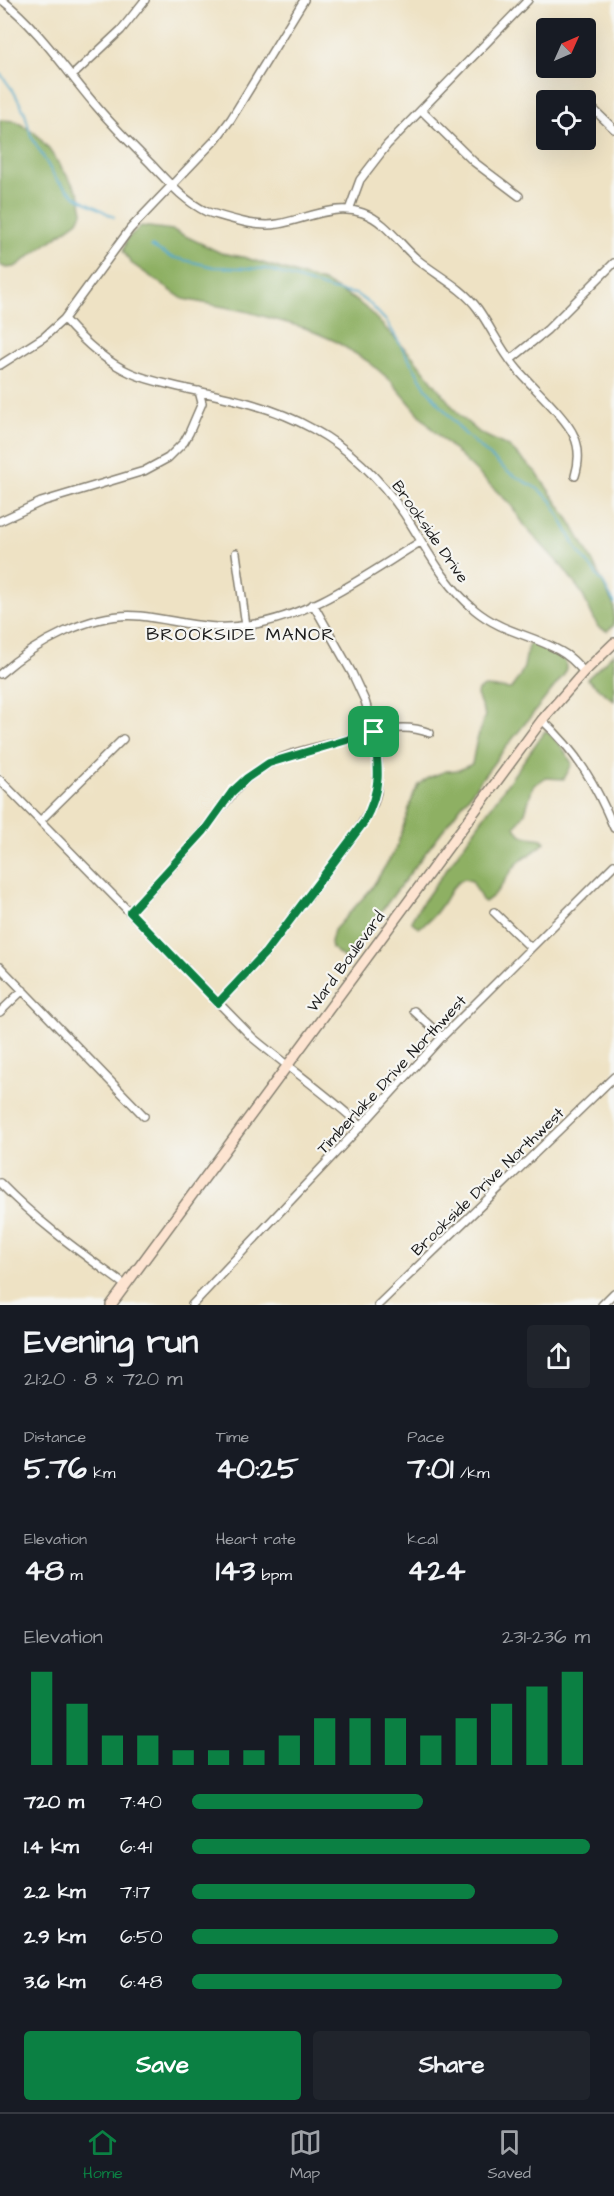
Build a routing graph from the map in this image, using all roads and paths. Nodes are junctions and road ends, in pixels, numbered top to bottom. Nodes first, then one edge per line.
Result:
1 (2, 0) edge
2 (145, 0) edge
3 (304, 0) edge
4 (528, 0) edge
5 (72, 76) junction
6 (421, 110) junction
7 (596, 112) edge
8 (614, 129) edge
9 (172, 186) junction
10 (519, 196) dead end
11 (349, 210) junction
12 (614, 263) edge
13 (64, 319) junction
14 (510, 360) junction
15 (0, 365) edge
16 (199, 391) junction
17 (575, 476) dead end
18 (0, 521) edge
19 (420, 542) junction
20 (236, 553) dead end
21 (314, 604) junction
22 (246, 626) junction
23 (614, 643) edge
24 (584, 672) junction
25 (0, 674) edge
26 (542, 720) junction
27 (374, 732) junction
28 (430, 733) dead end
29 (123, 739) dead end
30 (0, 780) edge
31 (40, 820) junction
32 (614, 828) edge
33 (614, 865) edge
34 (130, 912) junction
35 (494, 912) dead end
36 (530, 947) junction
37 (0, 967) edge
38 (23, 990) junction
39 (218, 1003) junction
40 (414, 1011) dead end
41 (0, 1012) edge
42 (442, 1037) junction
43 (287, 1066) junction
44 (614, 1077) edge
45 (144, 1116) dead end
46 (361, 1126) junction
47 (0, 1183) edge
48 (125, 1285) junction
49 (614, 1293) edge
50 (111, 1305) edge
51 (192, 1305) edge
52 (378, 1305) edge
53 (602, 1305) edge

1 - 5 street
2 - 5 street
3 - 9 street
4 - 6 street
5 - 9 street
6 - 10 street
6 - 11 street
7 - 8 street
9 - 11 street
9 - 13 street
11 - 14 street
12 - 14 street
13 - 15 street
13 - 16 street, Brookside Drive
14 - 17 street
16 - 18 street
16 - 19 street, Brookside Drive
19 - 21 street
19 - 24 street, Brookside Drive
20 - 22 street
21 - 22 street
21 - 27 street
22 - 25 street
23 - 24 main road, Ward Boulevard
24 - 26 main road, Ward Boulevard
26 - 32 street
26 - 43 main road, Ward Boulevard
27 - 28 street
27 - 34 street
27 - 39 street
29 - 31 street
30 - 31 street
31 - 34 street
33 - 36 street, Timberlake Drive Northwest
34 - 39 street
35 - 36 street
36 - 42 street, Timberlake Drive Northwest
37 - 38 street
38 - 41 street
38 - 45 street
39 - 43 street
40 - 42 street
42 - 46 street, Timberlake Drive Northwest
43 - 46 street
43 - 48 main road, Ward Boulevard
44 - 52 street, Brookside Drive Northwest
46 - 51 street, Timberlake Drive Northwest
47 - 48 street
48 - 50 main road, Ward Boulevard
49 - 53 street

